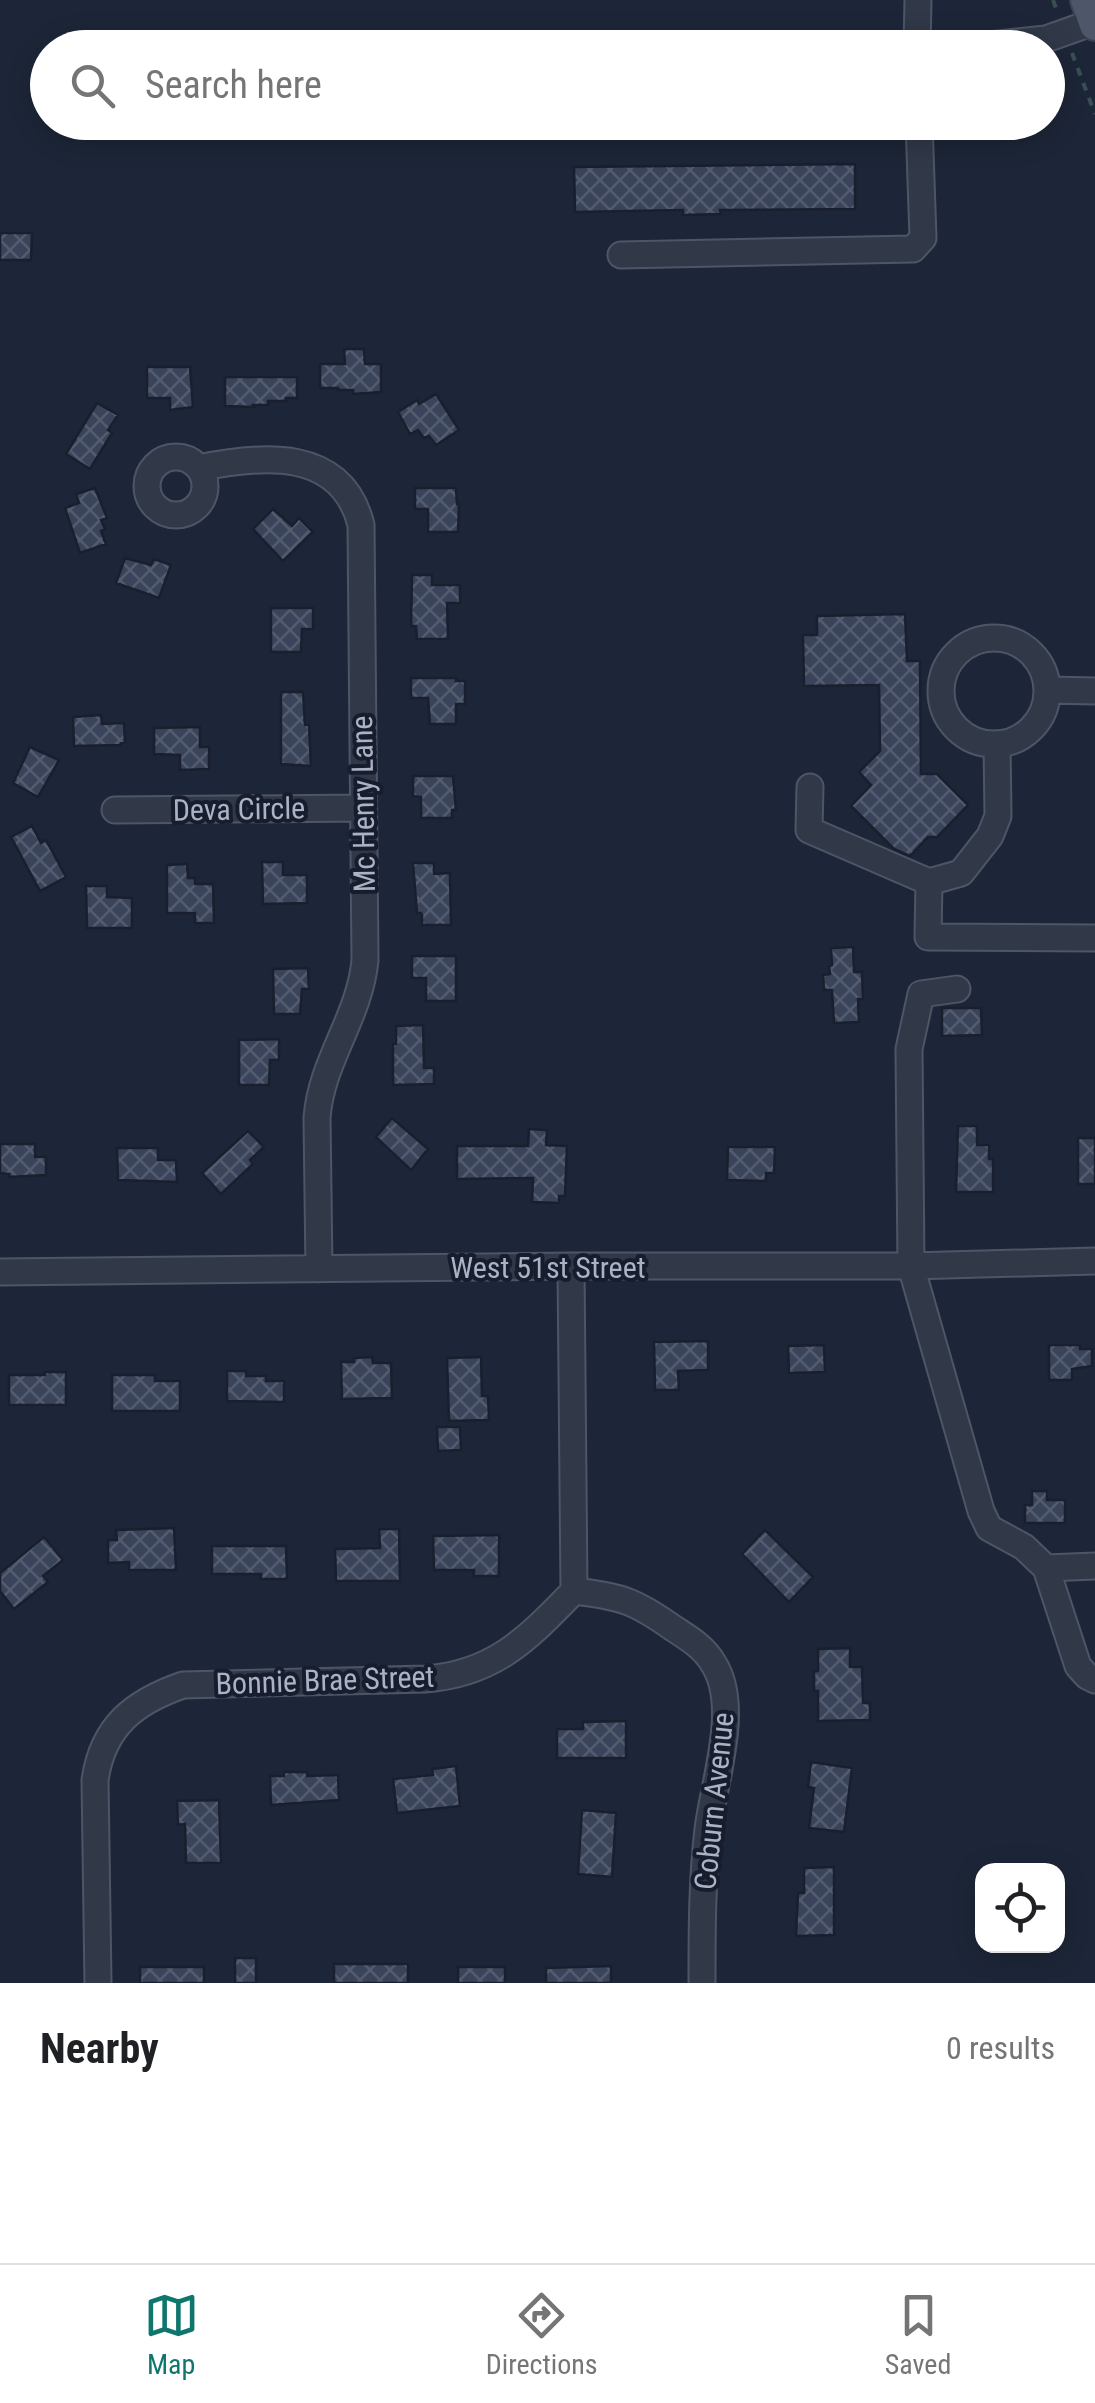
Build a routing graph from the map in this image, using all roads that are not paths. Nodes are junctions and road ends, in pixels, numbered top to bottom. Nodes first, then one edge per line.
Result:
1 (918, 0) edge
2 (1086, 0) edge
3 (1085, 26) edge
4 (917, 30) edge
5 (920, 140) edge
6 (621, 255) dead end
7 (200, 468) dead end
8 (1048, 690) junction
9 (1095, 690) edge
10 (997, 744) junction
11 (810, 787) dead end
12 (363, 808) junction
13 (115, 810) dead end
14 (930, 882) junction
15 (1095, 938) edge
16 (957, 988) dead end
17 (1095, 1261) edge
18 (571, 1266) junction
19 (911, 1266) junction
20 (319, 1268) junction
21 (0, 1272) edge
22 (1095, 1566) edge
23 (1046, 1568) junction
24 (574, 1591) junction
25 (1095, 1680) edge
26 (98, 1983) edge
27 (702, 1983) edge

1 - 4 street
2 - 3 main road
5 - 6 street
7 - 12 street, Mc Henry Lane
8 - 9 street
8 - 10 street
8 - 10 street
10 - 14 street
11 - 14 street
12 - 13 street, Deva Circle
12 - 20 street, Mc Henry Lane
14 - 15 street
16 - 19 street
17 - 19 street, West 51st Street
18 - 19 street, West 51st Street
18 - 20 street, West 51st Street
18 - 24 street
19 - 23 street
20 - 21 street, West 51st Street
22 - 23 street
23 - 25 street
24 - 26 street, Bonnie Brae Street
24 - 27 street, Coburn Avenue

